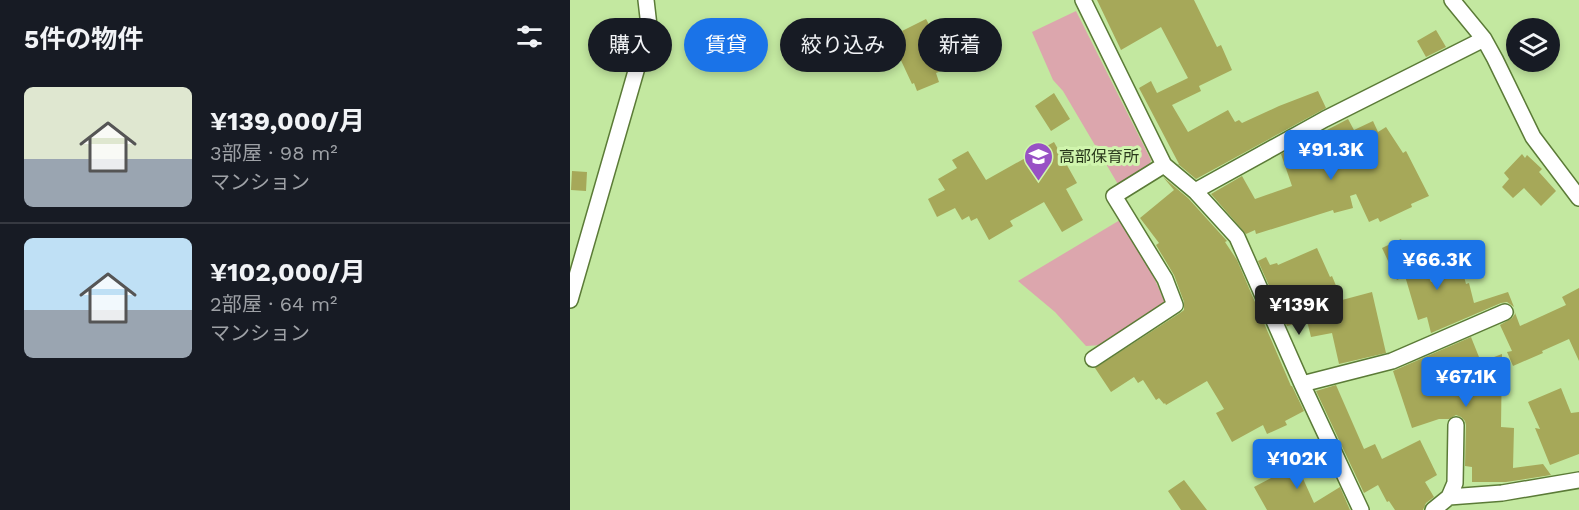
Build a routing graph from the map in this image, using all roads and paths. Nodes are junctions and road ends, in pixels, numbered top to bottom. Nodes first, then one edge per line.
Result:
1 (646, 0) edge
2 (1083, 0) edge
3 (1452, 0) edge
4 (1484, 39) junction
5 (1164, 165) junction
6 (1195, 191) junction
7 (1579, 198) edge
8 (570, 300) edge
9 (1505, 312) dead end
10 (1094, 359) dead end
11 (1302, 384) junction
12 (1456, 425) dead end
13 (1579, 480) edge
14 (1449, 496) junction
15 (1361, 510) edge
16 (1433, 510) edge

1 - 8 street
2 - 5 street
3 - 4 street
4 - 6 street
4 - 7 street
5 - 6 street
5 - 10 street
6 - 11 street
9 - 11 street
11 - 15 street
12 - 14 street
13 - 14 street
14 - 16 street

